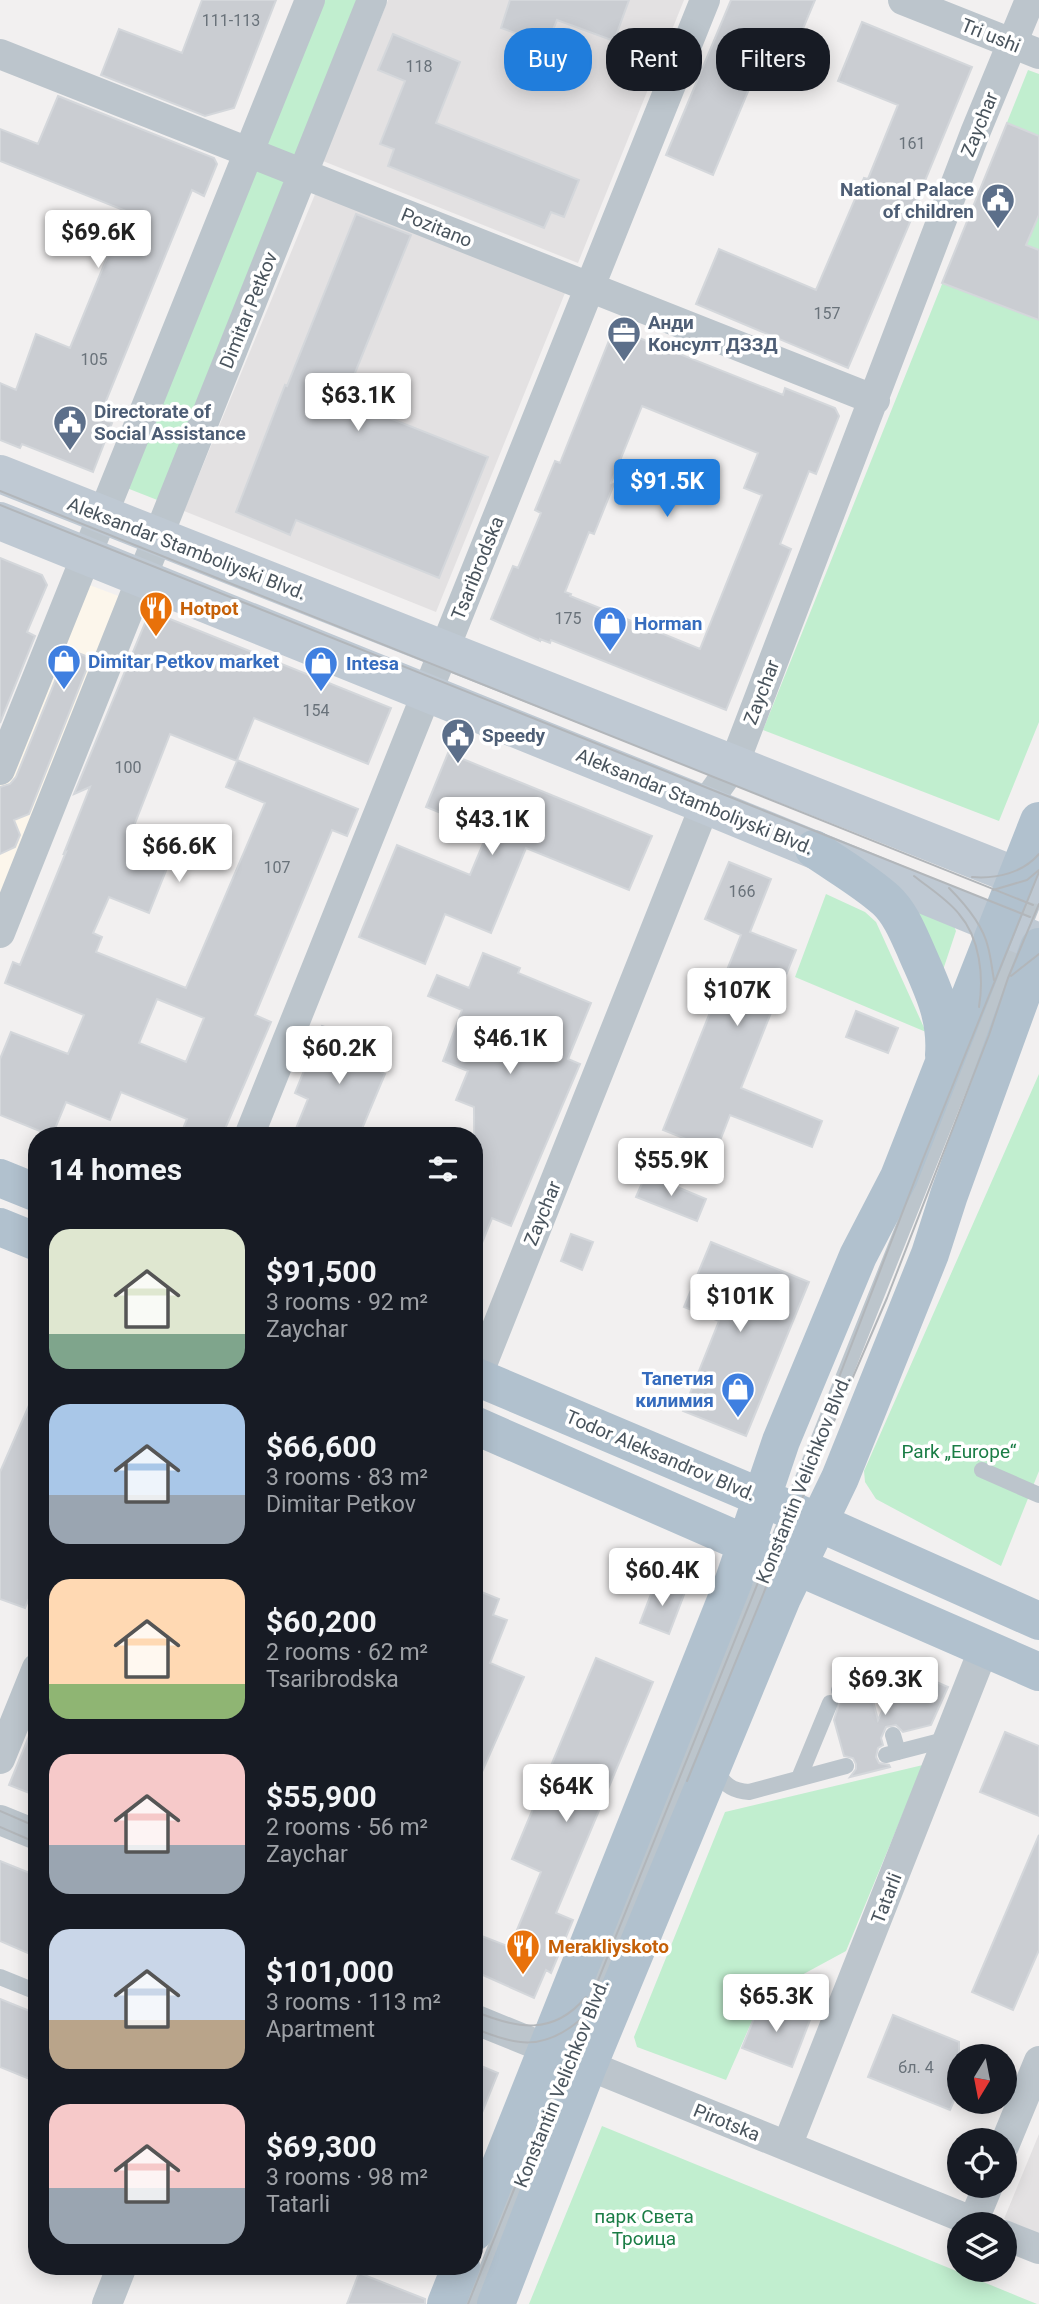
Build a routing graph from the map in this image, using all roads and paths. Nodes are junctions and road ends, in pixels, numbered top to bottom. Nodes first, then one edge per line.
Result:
1 (310, 0) edge
2 (372, 0) edge
3 (705, 0) edge
4 (903, 0) edge
5 (1030, 0) edge
6 (1026, 49) edge
7 (0, 54) edge
8 (249, 153) junction
9 (303, 173) junction
10 (589, 288) junction
11 (874, 400) junction
12 (0, 474) edge
13 (102, 515) junction
14 (0, 521) edge
15 (158, 536) junction
16 (85, 556) junction
17 (142, 578) junction
18 (444, 650) junction
19 (428, 693) junction
20 (733, 764) junction
21 (0, 770) edge
22 (705, 804) junction
23 (1039, 821) edge
24 (814, 849) junction
25 (1029, 914) edge
26 (0, 933) edge
27 (944, 1061) junction
28 (253, 1127) edge
29 (0, 1178) edge
30 (28, 1189) edge
31 (0, 1227) edge
32 (28, 1238) edge
33 (483, 1359) edge
34 (483, 1379) edge
35 (483, 1430) edge
36 (982, 1471) dead end
37 (1039, 1495) edge
38 (790, 1511) junction
39 (772, 1555) junction
40 (1039, 1621) edge
41 (984, 1648) junction
42 (1039, 1672) edge
43 (881, 1689) dead end
44 (28, 1690) edge
45 (893, 1734) dead end
46 (947, 1739) junction
47 (0, 1759) edge
48 (716, 1759) junction
49 (846, 1766) dead end
50 (799, 1778) junction
51 (0, 1820) edge
52 (28, 1831) edge
53 (0, 1978) edge
54 (28, 1989) edge
55 (483, 2023) edge
56 (569, 2058) junction
57 (1039, 2061) edge
58 (1011, 2128) edge
59 (787, 2146) junction
60 (949, 2212) edge
61 (483, 2216) edge
62 (1017, 2240) edge
63 (1039, 2249) edge
64 (118, 2275) edge
65 (457, 2275) edge
66 (107, 2304) edge
67 (446, 2304) edge
68 (473, 2304) edge
69 (496, 2304) edge

1 - 8 street
2 - 9 street, Dimitar Petkov
3 - 10 street, Tsaribrodska
4 - 6 street, Tri ushi
5 - 6 street, Zaychar
6 - 11 street, Zaychar
7 - 8 street, Pozitano
8 - 9 street, Pozitano
8 - 13 street
9 - 10 street, Pozitano
9 - 15 street, Dimitar Petkov
10 - 11 street, Pozitano
10 - 18 street, Tsaribrodska
11 - 20 street, Zaychar
12 - 13 main road, Aleksandar Stamboliyski Blvd.
13 - 15 main road, Aleksandar Stamboliyski Blvd.
13 - 16 street
14 - 16 main road, Aleksandar Stamboliyski Blvd.
15 - 17 street, Dimitar Petkov
15 - 18 main road, Aleksandar Stamboliyski Blvd.
16 - 17 main road, Aleksandar Stamboliyski Blvd.
16 - 21 street
17 - 19 main road, Aleksandar Stamboliyski Blvd.
17 - 26 street, Dimitar Petkov
18 - 19 street, Tsaribrodska
18 - 20 main road, Aleksandar Stamboliyski Blvd.
19 - 22 main road, Aleksandar Stamboliyski Blvd.
19 - 28 street, Tsaribrodska
20 - 22 street, Zaychar
20 - 25 main road, Aleksandar Stamboliyski Blvd.
22 - 24 main road, Aleksandar Stamboliyski Blvd.
22 - 33 street, Zaychar
23 - 25 main road, Konstantin Velichkov Blvd.
24 - 25 main road, Aleksandar Stamboliyski Blvd.
24 - 27 main road
25 - 27 main road, Konstantin Velichkov Blvd.
25 - 38 main road, Konstantin Velichkov Blvd.
27 - 38 main road, Konstantin Velichkov Blvd.
29 - 30 main road
31 - 32 main road
34 - 38 main road, Todor Aleksandrov Blvd.
35 - 39 main road
36 - 37 lane
38 - 39 main road, Konstantin Velichkov Blvd.
38 - 39 main road, Konstantin Velichkov Blvd.
38 - 40 main road, Todor Aleksandrov Blvd.
39 - 41 main road
39 - 48 main road, Konstantin Velichkov Blvd.
39 - 56 main road, Konstantin Velichkov Blvd.
41 - 42 main road
41 - 46 street, Tatarli
43 - 50 lane
44 - 47 street
45 - 46 lane
46 - 59 street, Tatarli
48 - 50 lane
48 - 56 main road, Konstantin Velichkov Blvd.
49 - 50 lane
51 - 52 street
53 - 54 lane
55 - 56 street, Pirotska
56 - 59 street, Pirotska
56 - 61 main road, Konstantin Velichkov Blvd.
56 - 68 lane, Konstantin Velichkov Blvd.
56 - 69 main road, Konstantin Velichkov Blvd.
57 - 58 street
59 - 60 street, Pirotska
62 - 63 street
64 - 66 street
65 - 67 main road

